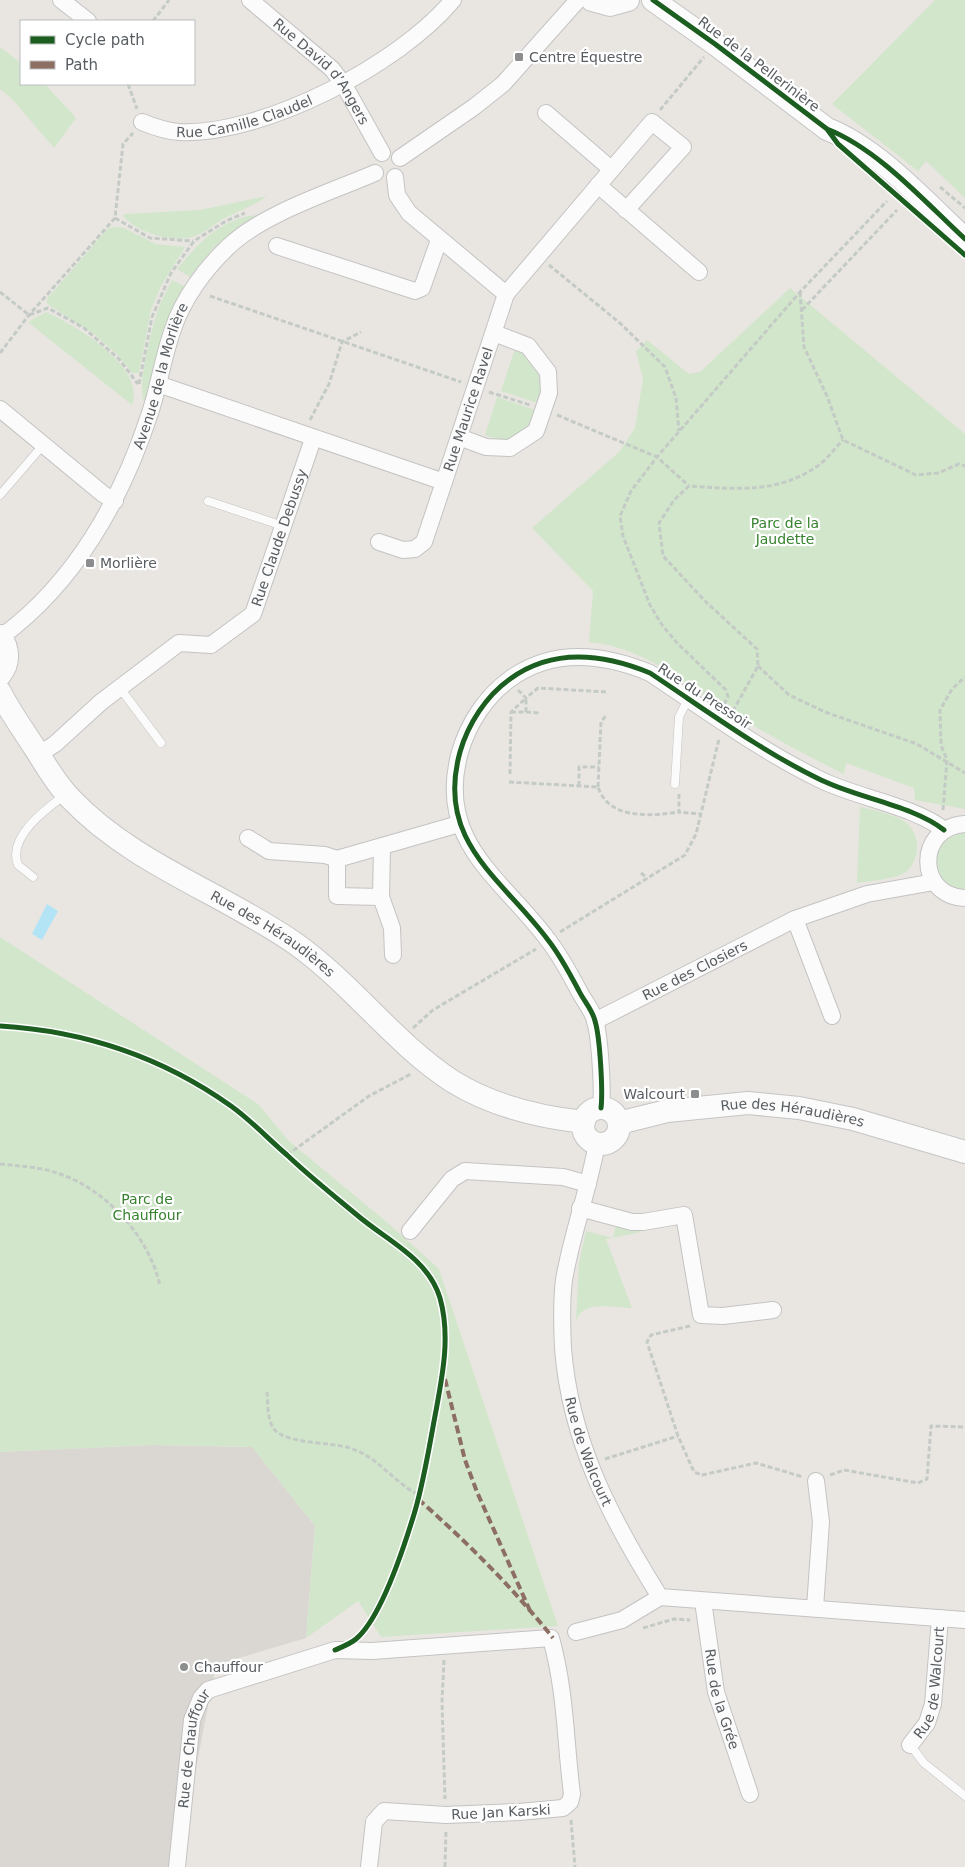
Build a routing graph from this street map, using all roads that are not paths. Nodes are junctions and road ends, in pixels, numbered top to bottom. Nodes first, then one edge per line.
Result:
1 (61, 0) edge
2 (250, 0) edge
3 (453, 0) edge
4 (578, 0) edge
5 (592, 0) edge
6 (628, 0) edge
7 (653, 0) edge
8 (87, 20) edge
9 (344, 85) junction
10 (546, 113) dead end
11 (142, 122) road end
12 (827, 129) junction
13 (382, 153) junction
14 (400, 158) junction
15 (610, 169) junction
16 (375, 173) junction
17 (395, 177) junction
18 (598, 185) junction
19 (626, 210) junction
20 (965, 239) edge
21 (439, 240) junction
22 (277, 246) dead end
23 (965, 255) edge
24 (699, 272) dead end
25 (506, 294) junction
26 (494, 333) junction
27 (158, 384) junction
28 (0, 409) edge
29 (310, 433) junction
30 (460, 437) junction
31 (44, 444) junction
32 (444, 482) junction
33 (0, 495) edge
34 (115, 501) junction
35 (208, 501) dead end
36 (283, 526) junction
37 (379, 542) dead end
38 (0, 636) edge
39 (0, 675) edge
40 (120, 688) junction
41 (0, 692) edge
42 (688, 699) junction
43 (161, 743) dead end
44 (39, 754) junction
45 (675, 784) road end
46 (66, 794) junction
47 (459, 824) junction
48 (965, 824) edge
49 (944, 830) junction
50 (248, 838) dead end
51 (382, 848) junction
52 (337, 859) junction
53 (33, 877) dead end
54 (934, 882) junction
55 (381, 897) junction
56 (965, 898) edge
57 (795, 919) junction
58 (393, 955) dead end
59 (832, 1016) dead end
60 (596, 1021) junction
61 (601, 1108) junction
62 (584, 1122) junction
63 (619, 1123) junction
64 (597, 1143) junction
65 (965, 1152) edge
66 (588, 1184) junction
67 (580, 1208) junction
68 (410, 1231) dead end
69 (773, 1310) dead end
70 (816, 1481) road end
71 (660, 1597) junction
72 (703, 1602) junction
73 (815, 1608) junction
74 (940, 1618) junction
75 (965, 1620) edge
76 (576, 1632) dead end
77 (551, 1638) joint
78 (910, 1745) joint
79 (750, 1794) dead end
80 (965, 1796) edge
81 (177, 1867) edge
82 (369, 1867) edge

1 - 8 street
2 - 9 street, Rue David d’Angers
3 - 9 street, Rue Camille Claudel
4 - 14 street
5 - 6 street
7 - 12 street, Rue de la Pellerinière
9 - 11 street, Rue Camille Claudel
9 - 13 street, Rue David d’Angers
10 - 15 street
12 - 20 street, Rue de la Pellerinière
12 - 23 street, Rue de la Pellerinière
13 - 14 street
13 - 16 street
14 - 17 street
15 - 18 street
15 - 19 street
16 - 17 street
16 - 27 street, Avenue de la Morlière
17 - 21 street
18 - 19 street
18 - 25 street
19 - 24 street
21 - 22 street
21 - 25 street
25 - 26 street, Rue Maurice Ravel
26 - 30 street, Rue Maurice Ravel
26 - 30 street
27 - 29 street, Rue Maurice Ravel
27 - 34 street, Avenue de la Morlière
28 - 31 street
29 - 32 street, Rue Maurice Ravel
29 - 36 street, Rue Claude Debussy
30 - 32 street, Rue Maurice Ravel
31 - 33 lane
31 - 34 street
32 - 37 street
34 - 38 street, Avenue de la Morlière
35 - 36 lane
36 - 40 street, Rue Claude Debussy
38 - 39 street
40 - 43 lane
40 - 44 street, Rue Claude Debussy
41 - 44 street, Rue des Héraudières
42 - 45 lane
42 - 47 street, Rue du Pressoir
42 - 49 street, Rue du Pressoir
44 - 46 street, Rue des Héraudières
46 - 53 lane
46 - 62 street, Rue des Héraudières
47 - 51 street
47 - 60 street, Rue du Pressoir
48 - 49 street
49 - 54 street
50 - 52 street
51 - 52 street
51 - 55 street
52 - 55 street
54 - 56 street
54 - 57 street, Rue des Closiers
55 - 58 street
57 - 59 street
57 - 60 street, Rue des Closiers
60 - 61 street, Rue du Pressoir
61 - 62 street
61 - 63 street
62 - 64 street
63 - 64 street
63 - 65 street, Rue des Héraudières
64 - 66 street, Rue de Walcourt
66 - 67 street, Rue de Walcourt
66 - 68 street
67 - 69 street
67 - 71 street, Rue de Walcourt
70 - 73 street
71 - 72 street, Rue de Walcourt
71 - 76 street
72 - 73 street, Rue de Walcourt
72 - 79 street, Rue de la Grée
73 - 74 street, Rue de Walcourt
74 - 75 street, Rue de Walcourt
74 - 78 street, Rue de Walcourt
77 - 81 street, Rue de Chauffour
77 - 82 street, Rue Jan Karski
78 - 80 lane

